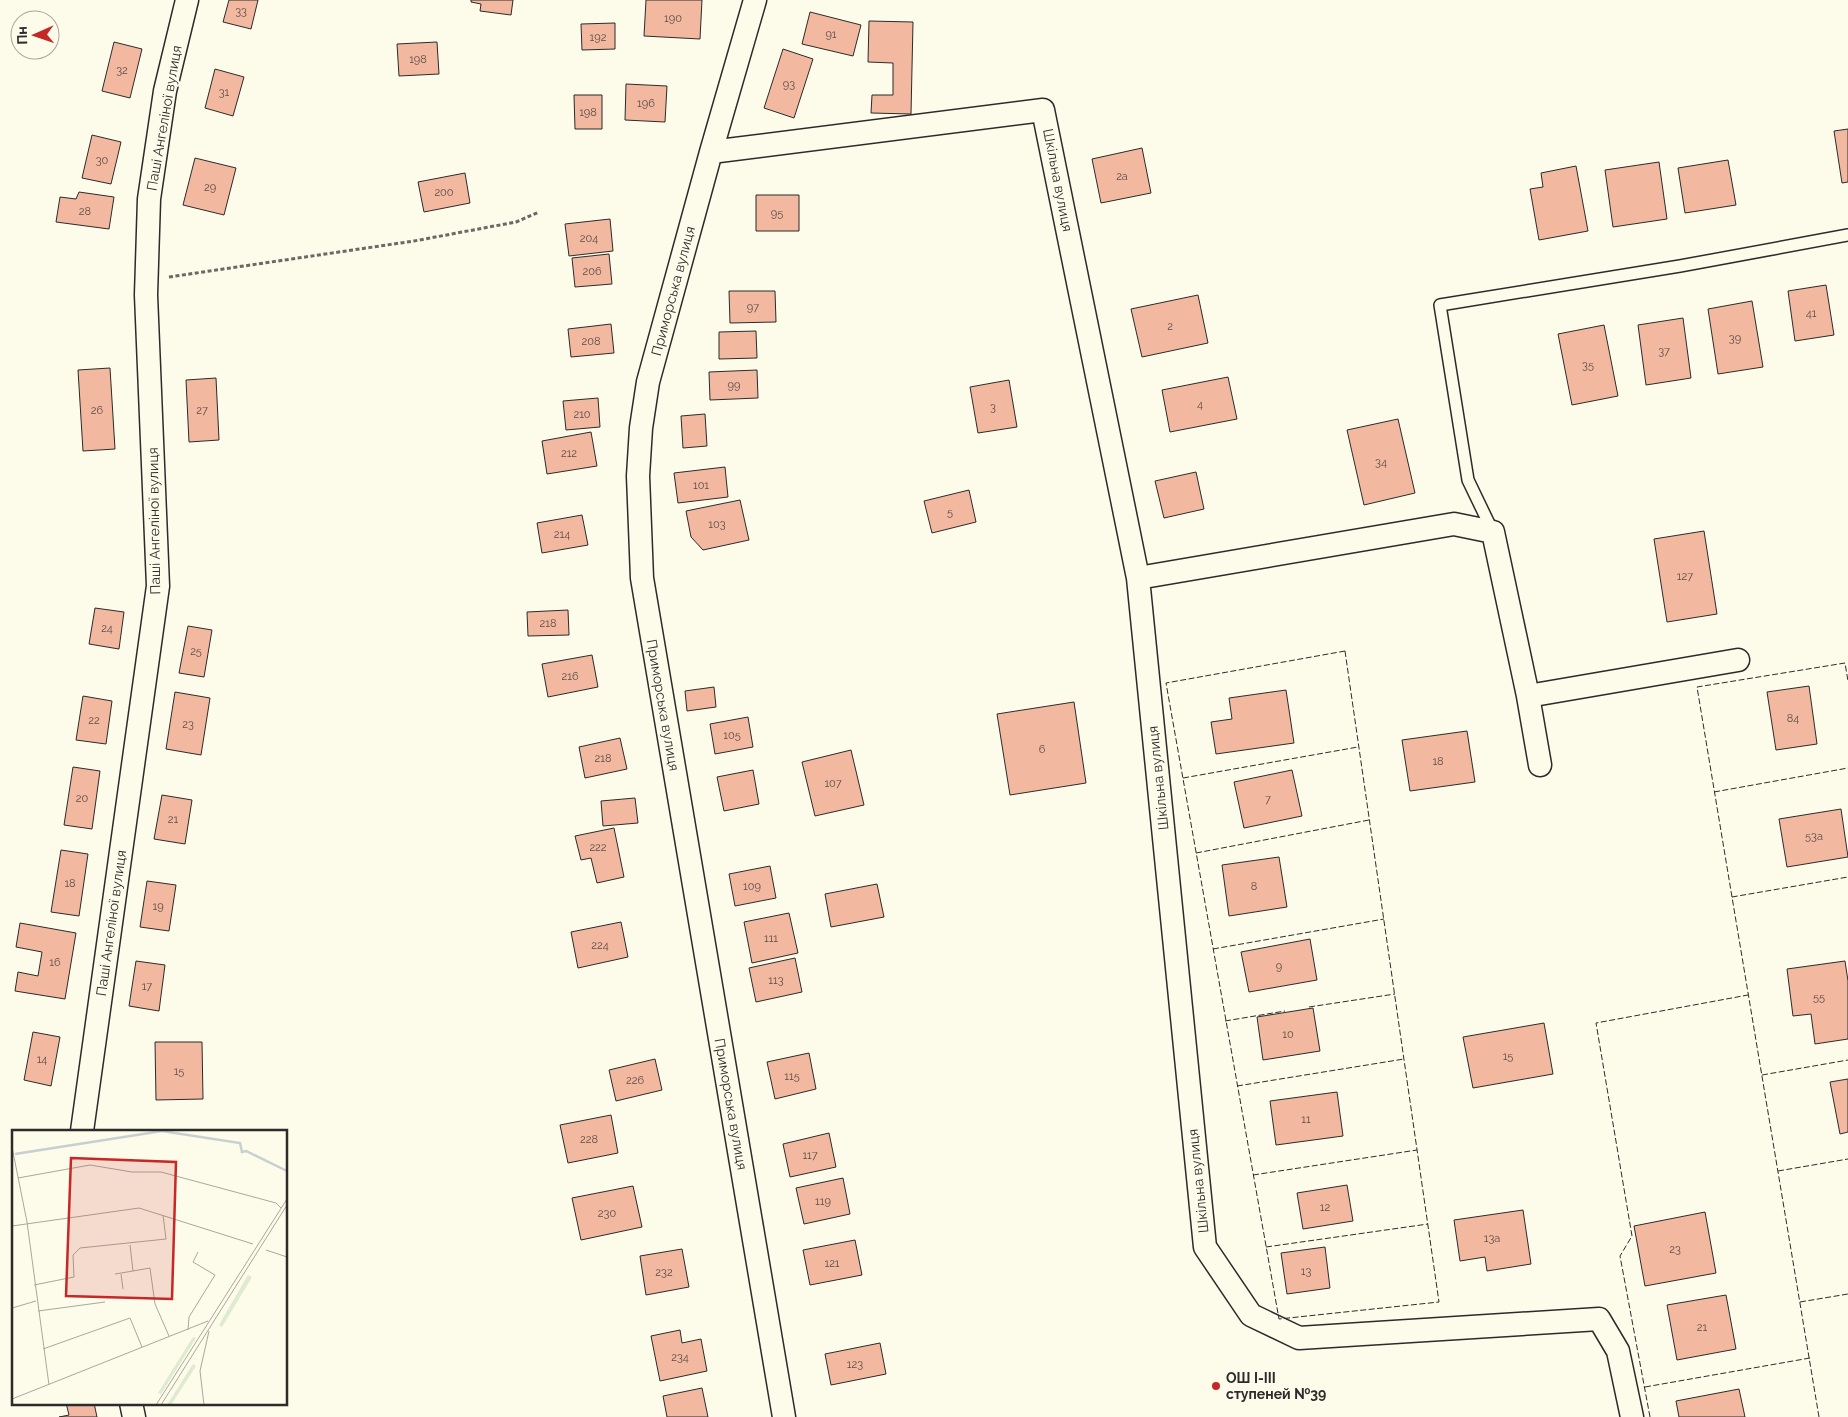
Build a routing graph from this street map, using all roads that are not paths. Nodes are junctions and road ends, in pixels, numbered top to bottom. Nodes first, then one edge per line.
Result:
1 (187, 0) edge
2 (756, 0) edge
3 (711, 152) junction
4 (1848, 234) edge
5 (1492, 532) junction
6 (1138, 578) junction
7 (1738, 660) dead end
8 (1528, 696) junction
9 (1540, 765) dead end
10 (82, 1130) edge
11 (131, 1404) edge
12 (134, 1417) edge
13 (784, 1417) edge
14 (1632, 1417) edge

1 - 10 street, Паші Ангеліної вулиця
2 - 3 street, Приморська вулиця
3 - 6 street, Шкільна вулиця
3 - 13 street, Приморська вулиця
4 - 5 lane
5 - 6 street
5 - 8 street
6 - 14 street, Шкільна вулиця
7 - 8 street
8 - 9 street
11 - 12 street

